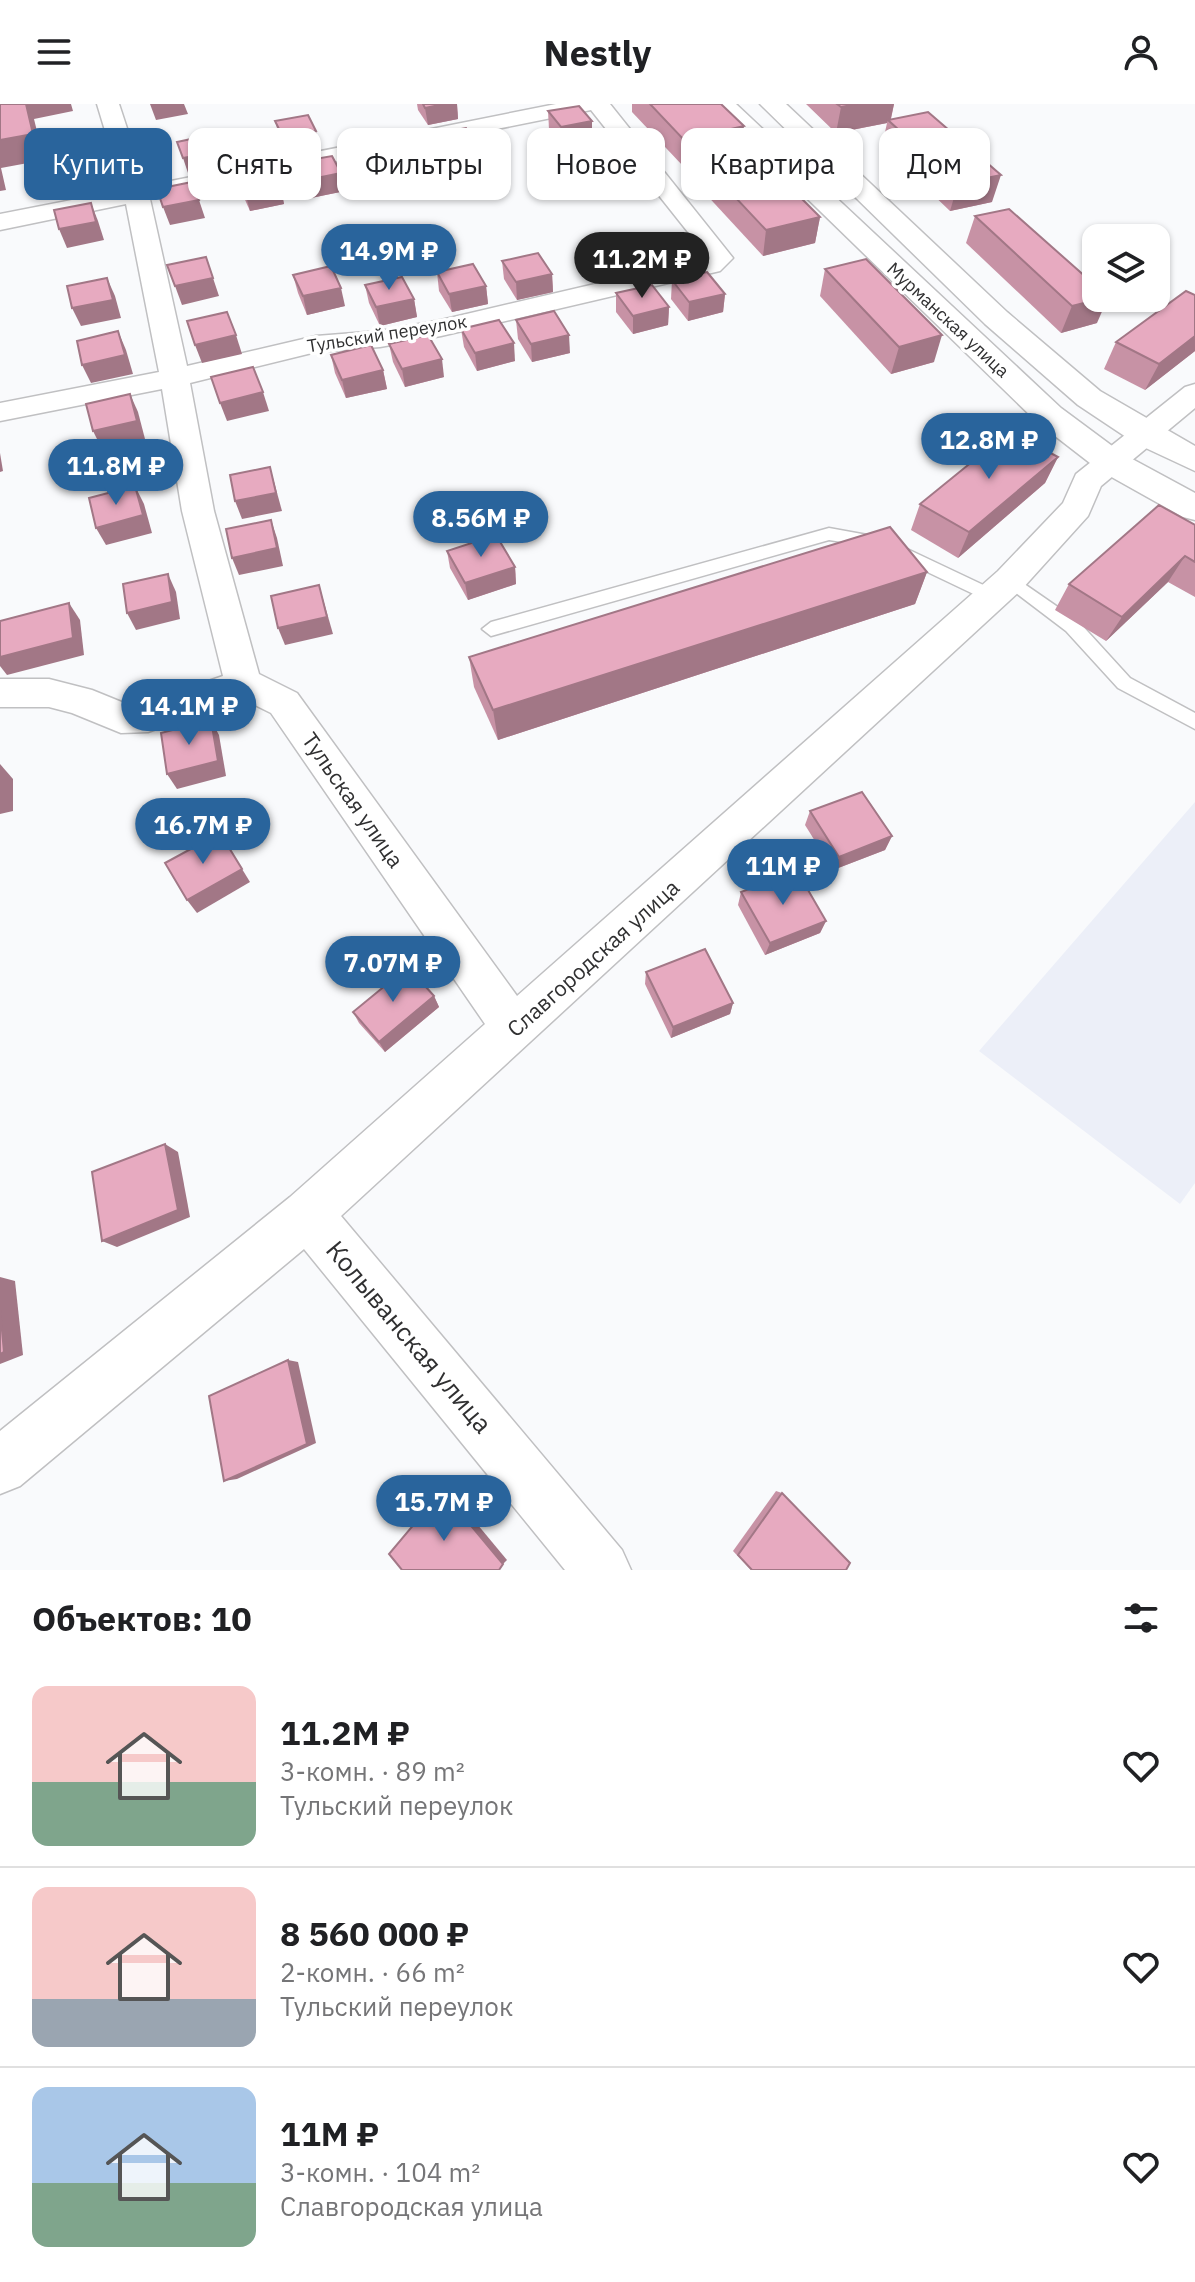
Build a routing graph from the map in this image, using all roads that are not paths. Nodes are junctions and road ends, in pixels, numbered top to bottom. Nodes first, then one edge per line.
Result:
1 (108, 104) edge
2 (589, 104) edge
3 (598, 104) edge
4 (722, 104) edge
5 (772, 104) edge
6 (116, 128) edge
7 (172, 189) edge
8 (116, 200) edge
9 (138, 200) edge
10 (0, 222) edge
11 (175, 378) junction
12 (1195, 393) edge
13 (0, 412) edge
14 (1147, 435) junction
15 (1195, 460) edge
16 (1111, 462) junction
17 (1195, 508) edge
18 (1000, 588) junction
19 (491, 629) dead end
20 (243, 683) junction
21 (0, 693) edge
22 (1195, 722) edge
23 (514, 1029) junction
24 (307, 1214) junction
25 (0, 1466) edge
26 (602, 1570) edge

1 - 6 street
2 - 7 street
3 - 11 street, Тульский переулок
4 - 16 main road, Мурманская улица
5 - 14 main road, Мурманская улица
8 - 10 street
9 - 11 street
11 - 13 street, Тульский переулок
11 - 20 street
12 - 14 street, Славгородская улица
14 - 15 main road, Мурманская улица
14 - 16 street, Славгородская улица
16 - 17 main road, Мурманская улица
16 - 18 street, Славгородская улица
18 - 19 lane
18 - 22 lane
18 - 23 street, Славгородская улица
20 - 21 street
20 - 23 street, Тульская улица
23 - 24 street, Славгородская улица
24 - 25 street, Славгородская улица
24 - 26 street, Колыванская улица

